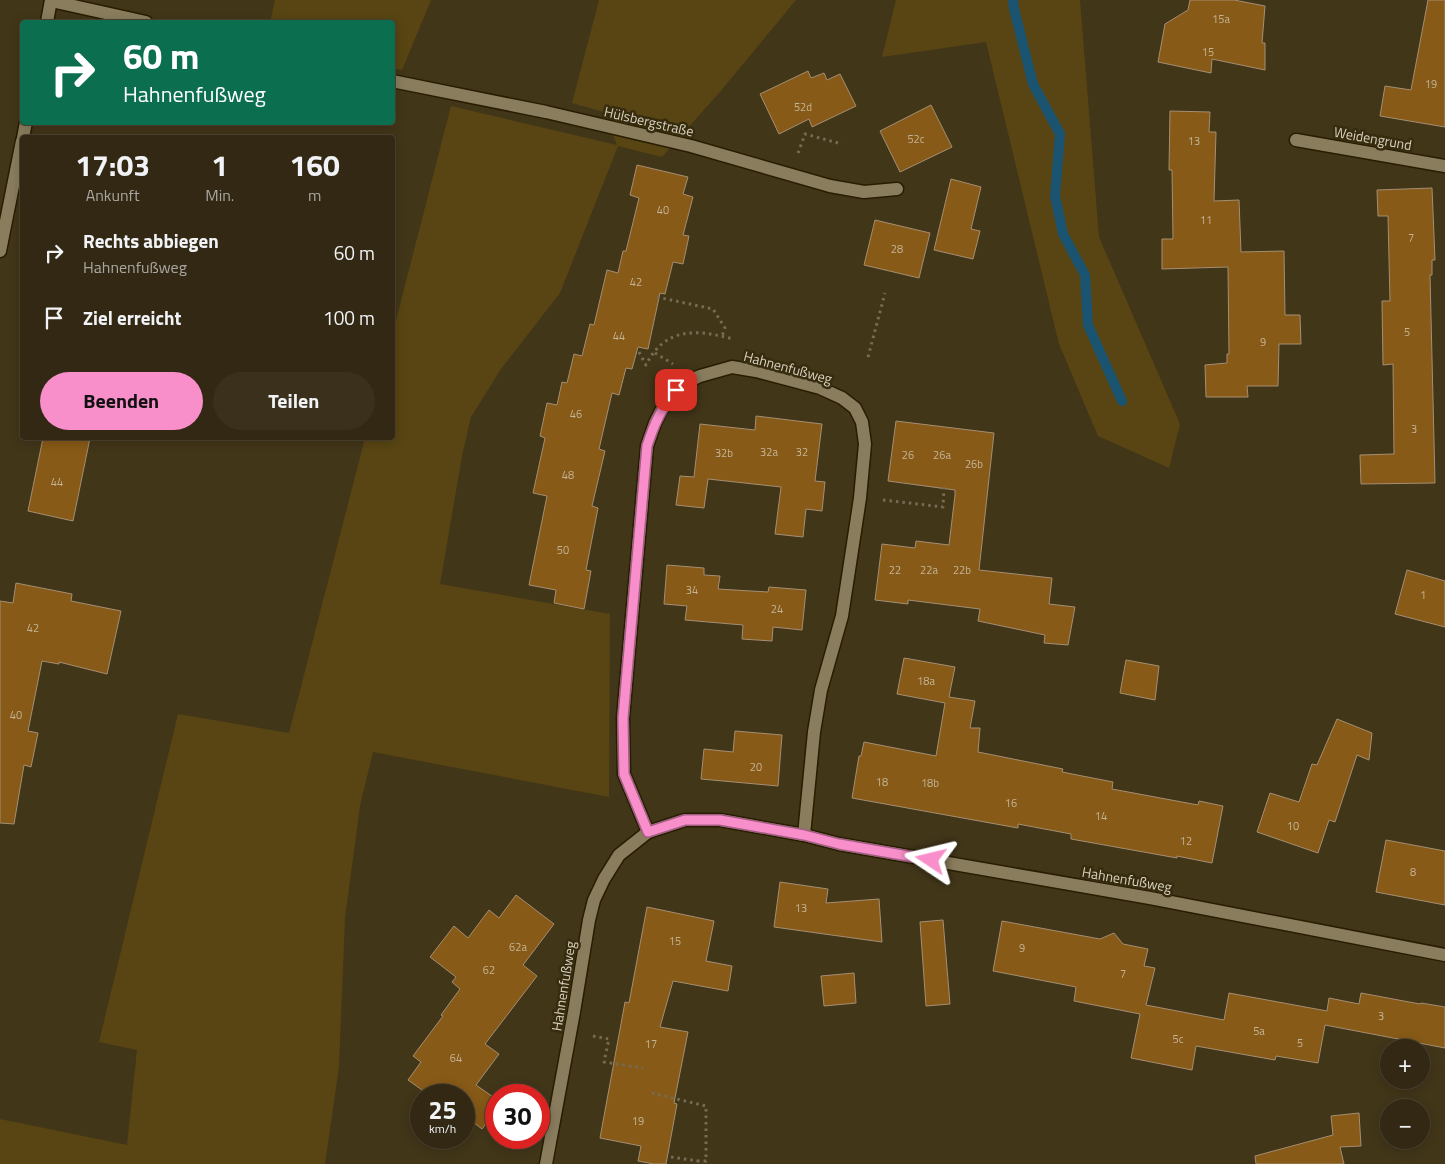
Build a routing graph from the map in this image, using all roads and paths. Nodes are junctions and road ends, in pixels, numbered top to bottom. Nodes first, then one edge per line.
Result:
1 (51, 0) edge
2 (47, 20) edge
3 (137, 20) edge
4 (395, 82) edge
5 (1296, 140) dead end
6 (842, 144) dead end
7 (20, 151) edge
8 (1445, 166) edge
9 (791, 174) junction
10 (897, 189) dead end
11 (0, 251) edge
12 (885, 294) dead end
13 (657, 297) dead end
14 (722, 336) junction
15 (733, 339) dead end
16 (638, 352) dead end
17 (868, 357) dead end
18 (944, 487) dead end
19 (860, 498) junction
20 (648, 832) junction
21 (804, 835) junction
22 (1445, 955) edge
23 (570, 1032) junction
24 (643, 1068) dead end
25 (652, 1093) dead end
26 (670, 1157) dead end
27 (698, 1163) edge
28 (546, 1164) edge

1 - 2 street
1 - 3 street
4 - 9 street, Hülsbergstraße
5 - 8 street, Weidengrund
6 - 9 path
7 - 11 street
9 - 10 street, Hülsbergstraße
12 - 17 path
13 - 14 path
14 - 15 path
14 - 16 path
18 - 19 path
19 - 20 street, Hahnenfußweg
19 - 21 street, Hahnenfußweg
20 - 21 street, Hahnenfußweg
20 - 23 street, Hahnenfußweg
21 - 22 street, Hahnenfußweg
23 - 24 path
23 - 28 street, Hahnenfußweg
25 - 27 path
26 - 27 path

